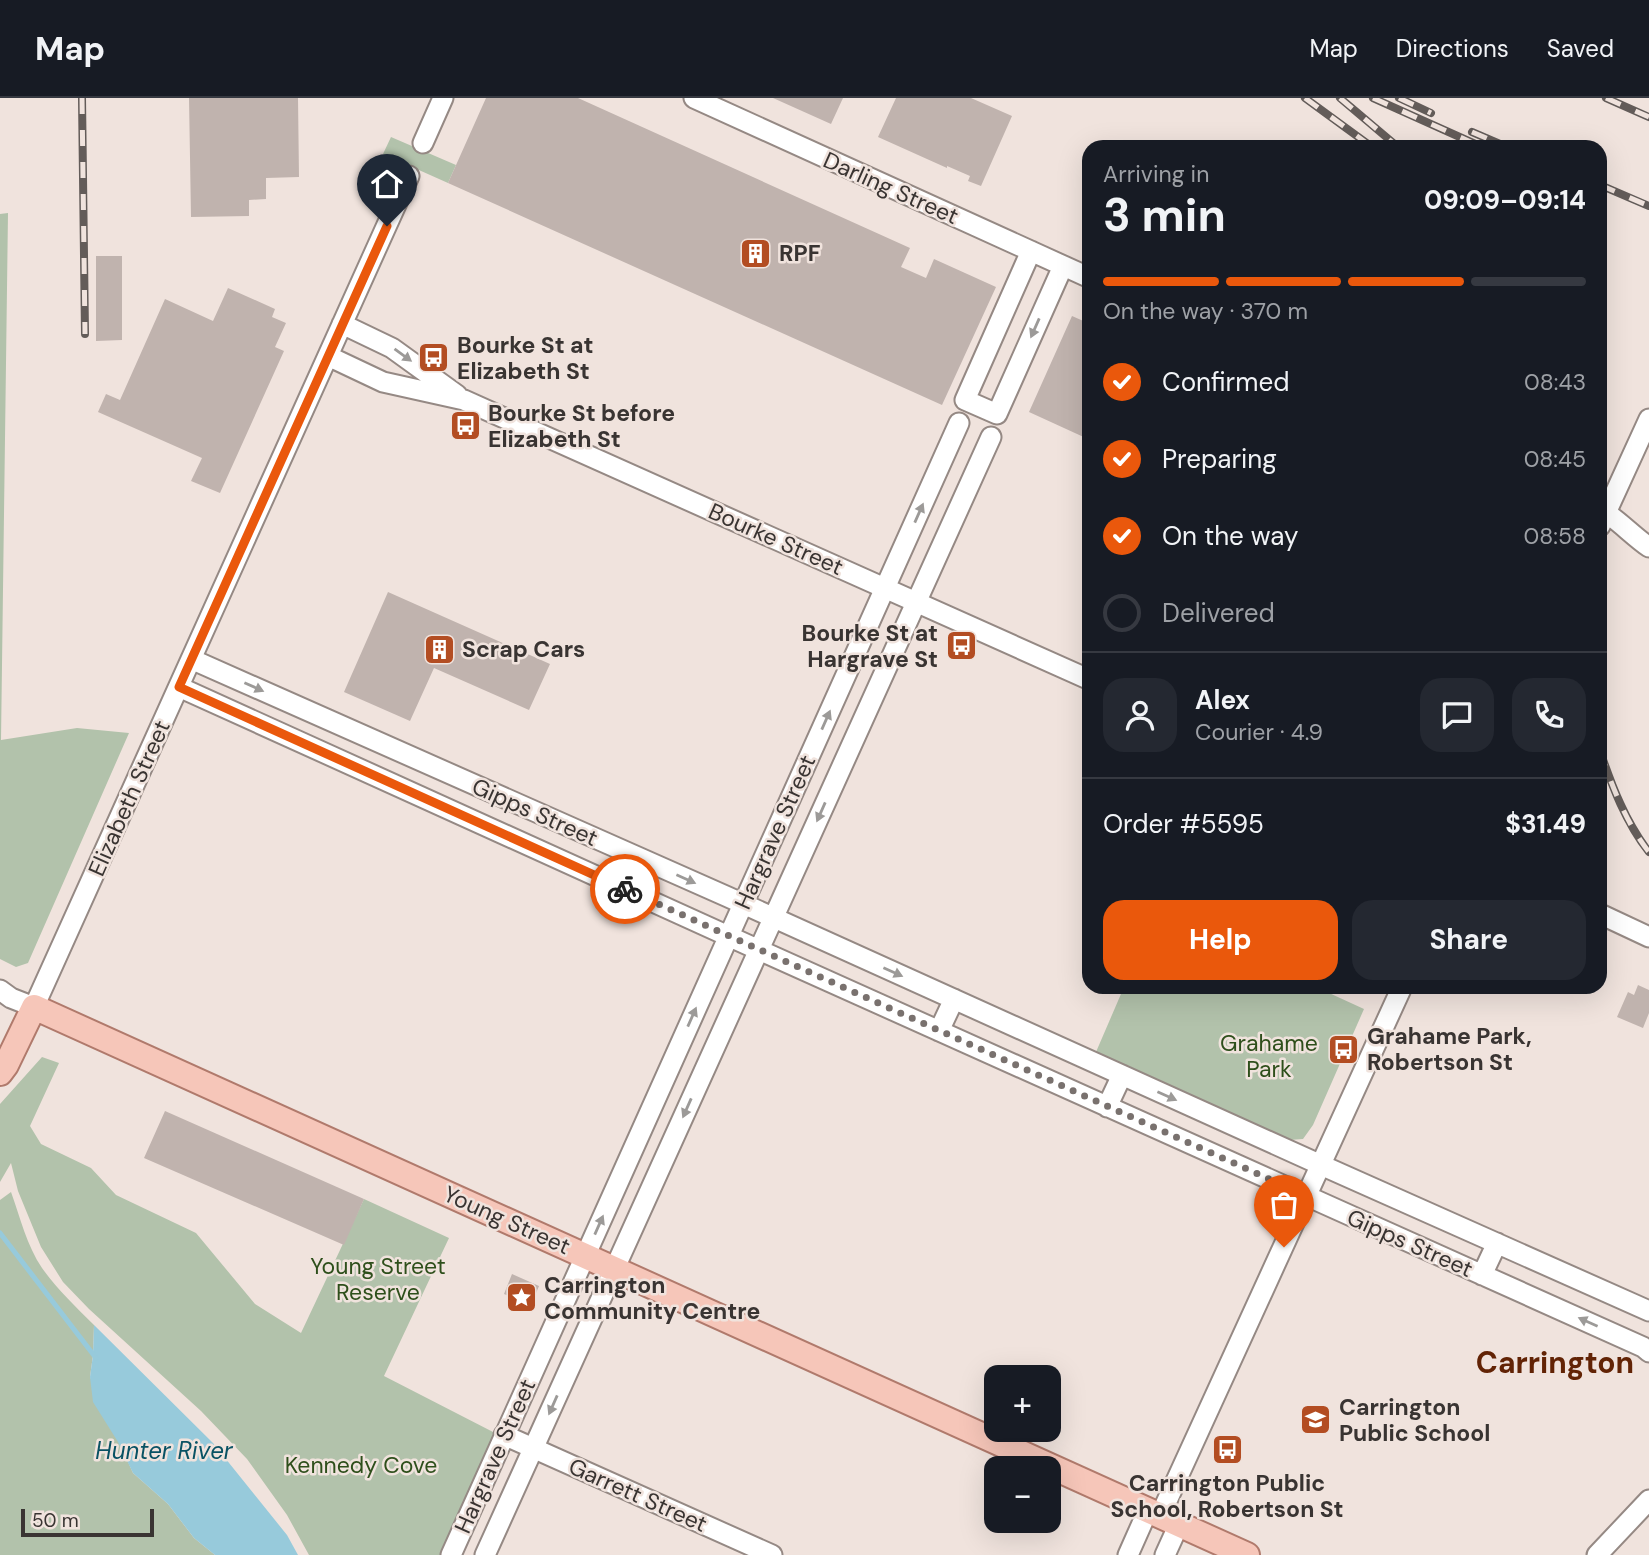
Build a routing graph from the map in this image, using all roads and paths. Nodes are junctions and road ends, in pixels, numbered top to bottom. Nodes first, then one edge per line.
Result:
1 (443, 98) edge
2 (694, 98) edge
3 (424, 143) dead end
4 (409, 176) dead end
5 (1031, 251) junction
6 (1063, 266) junction
7 (1082, 274) edge
8 (342, 324) junction
9 (328, 356) junction
10 (464, 400) junction
11 (1649, 419) edge
12 (959, 423) dead end
13 (991, 437) dead end
14 (1607, 504) edge
15 (1607, 520) edge
16 (1649, 547) edge
17 (885, 588) junction
18 (916, 602) junction
19 (191, 659) junction
20 (1082, 677) edge
21 (179, 687) junction
22 (743, 905) junction
23 (1607, 917) edge
24 (773, 918) junction
25 (729, 936) junction
26 (1649, 937) edge
27 (759, 950) junction
28 (0, 990) edge
29 (1399, 994) edge
30 (954, 999) junction
31 (34, 1007) junction
32 (939, 1031) junction
33 (0, 1073) edge
34 (1122, 1076) junction
35 (1107, 1107) junction
36 (1321, 1165) junction
37 (1307, 1196) junction
38 (1497, 1243) junction
39 (585, 1256) junction
40 (614, 1269) junction
41 (1482, 1275) junction
42 (1649, 1311) edge
43 (1647, 1346) edge
44 (540, 1357) junction
45 (569, 1368) junction
46 (504, 1435) junction
47 (533, 1448) junction
48 (1649, 1500) edge
49 (1162, 1517) junction
50 (451, 1555) edge
51 (485, 1555) edge
52 (772, 1555) edge
53 (1128, 1555) edge
54 (1165, 1555) edge
55 (1247, 1555) edge
56 (1597, 1555) edge

1 - 3 street
2 - 5 street, Darling Street
4 - 8 street, Elizabeth Street
5 - 6 street, Darling Street
6 -> 5 street
6 - 7 street, Darling Street
8 - 9 street, Elizabeth Street
8 -> 10 street, Bourke Street
9 - 10 street, Bourke Street
9 - 19 street, Elizabeth Street
10 - 17 street, Bourke Street
11 - 14 street
17 -> 12 street, Hargrave Street
13 - 18 street, Hargrave Street
15 - 16 street
17 - 18 street, Bourke Street
22 -> 17 street, Hargrave Street
18 - 20 street, Bourke Street
18 -> 24 street, Hargrave Street
19 - 21 street, Elizabeth Street
19 -> 22 street, Gipps Street
21 - 25 street, Gipps Street
21 - 31 street, Elizabeth Street
22 - 24 street, Gipps Street
22 - 25 street, Hargrave Street
23 - 26 street
24 - 27 street, Hargrave Street
24 -> 30 street, Gipps Street
25 - 27 street, Gipps Street
39 -> 25 street, Hargrave Street
27 - 32 street, Gipps Street
27 -> 40 street, Hargrave Street
28 - 31 street
29 - 36 street
30 - 32 street
30 - 34 street, Gipps Street
31 - 33 main road, Elizabeth Street
31 - 39 main road, Young Street
32 - 35 street, Gipps Street
34 - 35 street
34 -> 36 street, Gipps Street
35 - 37 street, Gipps Street
36 - 37 street
36 - 38 street, Gipps Street
37 - 41 street, Gipps Street
37 - 49 street
38 - 41 street, Gipps Street
38 - 42 street, Gipps Street
39 - 40 main road, Young Street
39 - 44 street, Hargrave Street
40 - 45 street, Hargrave Street
40 - 49 main road, Young Street
43 -> 41 street, Gipps Street
44 - 45 street, Hargrave Street
44 - 46 street, Hargrave Street
45 -> 47 street, Hargrave Street
46 - 47 street, Garrett Street
46 - 50 street, Hargrave Street
47 - 51 street, Hargrave Street
47 - 52 street, Garrett Street
48 - 56 street
49 - 53 street
49 - 54 street
49 - 55 main road, Young Street

